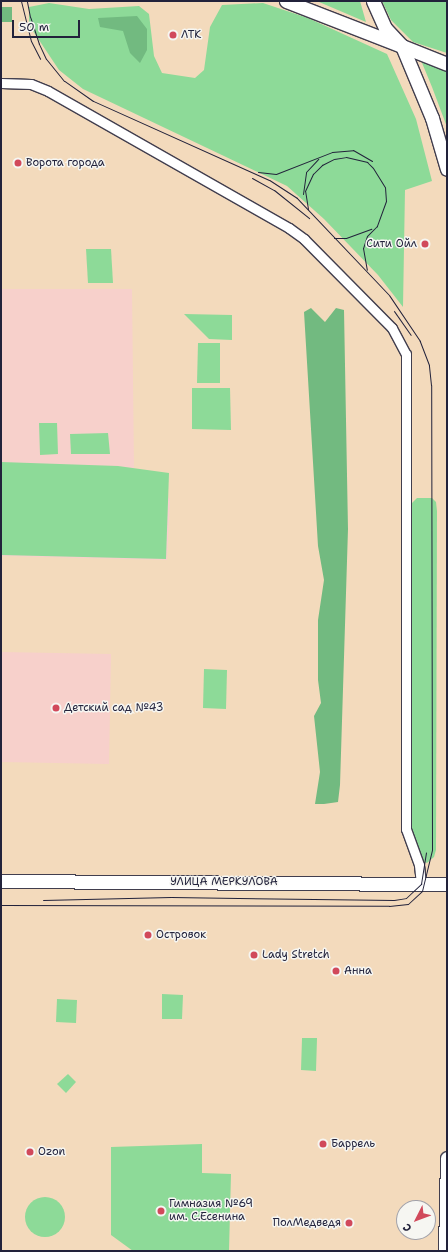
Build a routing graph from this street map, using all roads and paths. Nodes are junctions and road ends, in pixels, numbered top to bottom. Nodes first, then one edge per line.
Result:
1 (286, 1) edge
2 (373, 1) edge
3 (402, 46) junction
4 (447, 64) edge
5 (1, 83) edge
6 (447, 169) edge
7 (1, 881) edge
8 (421, 884) junction
9 (447, 884) edge
10 (447, 1158) edge
11 (447, 1186) edge
12 (445, 1251) edge

1 - 3 main road
2 - 3 main road
3 - 4 main road
3 - 6 main road
5 - 8 street
7 - 8 main road, УЛИЦА МЕРКУЛОВА
8 - 9 main road, УЛИЦА МЕРКУЛОВА
10 - 11 main road
11 - 12 main road

